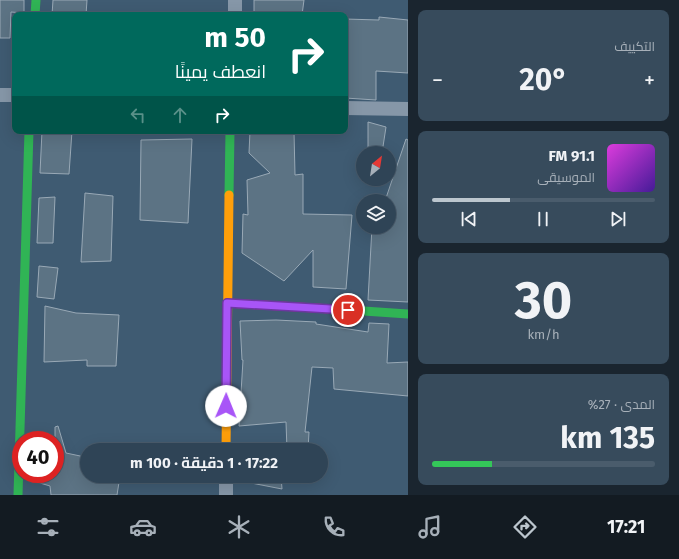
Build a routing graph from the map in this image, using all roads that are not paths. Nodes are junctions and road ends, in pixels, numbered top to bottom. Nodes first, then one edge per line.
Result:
1 (36, 0) edge
2 (235, 0) edge
3 (35, 12) edge
4 (235, 12) edge
5 (0, 95) edge
6 (12, 95) edge
7 (348, 108) edge
8 (408, 109) edge
9 (29, 134) edge
10 (230, 134) edge
11 (227, 303) junction
12 (408, 314) edge
13 (226, 443) edge
14 (226, 483) edge
15 (18, 495) edge
16 (226, 495) edge

1 - 3 street
2 - 4 street
5 - 6 street
7 - 8 street
9 - 15 street
10 - 11 street
11 - 12 street
11 - 13 street
14 - 16 street

